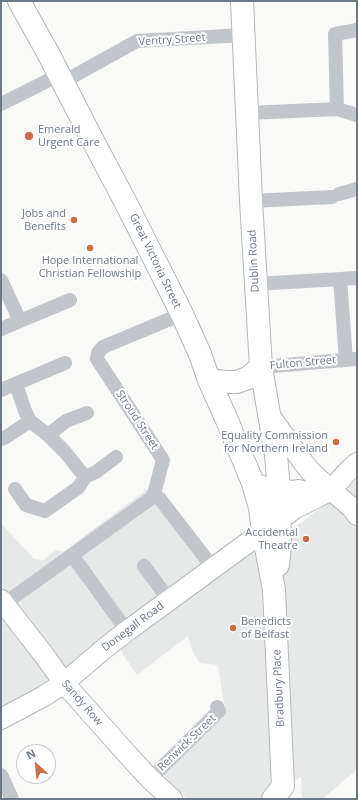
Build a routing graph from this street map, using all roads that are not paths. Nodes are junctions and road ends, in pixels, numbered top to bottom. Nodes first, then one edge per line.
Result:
1 (19, 1) edge
2 (242, 1) edge
3 (357, 30) edge
4 (244, 35) junction
5 (61, 78) junction
6 (1, 104) edge
7 (337, 110) junction
8 (248, 113) junction
9 (357, 115) edge
10 (357, 189) edge
11 (251, 201) junction
12 (357, 278) edge
13 (340, 279) junction
14 (1, 280) edge
15 (256, 284) junction
16 (70, 300) dead end
17 (182, 314) junction
18 (20, 320) junction
19 (1, 328) edge
20 (351, 360) edge
21 (65, 363) dead end
22 (261, 367) junction
23 (209, 380) junction
24 (16, 384) junction
25 (1, 390) edge
26 (267, 409) junction
27 (87, 413) dead end
28 (30, 421) junction
29 (48, 435) junction
30 (1, 438) edge
31 (116, 457) dead end
32 (353, 466) edge
33 (310, 471) junction
34 (85, 477) junction
35 (267, 487) junction
36 (15, 489) dead end
37 (327, 493) junction
38 (154, 494) junction
39 (357, 514) edge
40 (272, 526) junction
41 (357, 529) edge
42 (72, 555) junction
43 (144, 566) dead end
44 (213, 568) junction
45 (170, 600) junction
46 (3, 602) edge
47 (127, 631) junction
48 (64, 683) junction
49 (217, 707) dead end
50 (1, 719) edge
51 (1, 775) edge
52 (150, 779) junction
53 (281, 795) edge
54 (12, 799) edge
55 (172, 799) edge

1 - 5 main road, Great Victoria Street
2 - 4 main road, Dublin Road
3 - 7 street
4 - 5 street, Ventry Street
4 - 8 main road, Dublin Road
5 - 6 street, Ventry Street
5 - 17 main road, Great Victoria Street
7 - 8 street
7 - 9 street
8 - 11 main road, Dublin Road
10 - 11 street
11 - 15 main road, Dublin Road
12 - 13 street
13 - 15 street
13 - 20 street, Fulton Street
14 - 18 street
15 - 22 main road, Dublin Road
16 - 18 street
17 - 23 main road, Great Victoria Street
17 - 38 street, Stroud Street
18 - 19 street
20 - 22 street, Fulton Street
21 - 24 street
22 - 23 main road
22 - 26 main road, Dublin Road
23 - 35 main road, Great Victoria Street
24 - 25 street
24 - 28 street
26 - 33 street
26 - 35 main road, Dublin Road
27 - 29 street
28 - 29 street
28 - 30 street
29 - 34 street
31 - 34 street
32 - 33 street
32 - 37 street
33 - 37 street
34 - 36 street
35 - 37 street
35 - 40 main road, Great Victoria Street
37 - 39 street
37 - 40 street, Donegall Road
37 - 41 street
38 - 42 street
38 - 44 street
40 - 44 street, Donegall Road
40 - 53 main road, Bradbury Place
42 - 46 street
42 - 47 street
43 - 45 street
44 - 45 street, Donegall Road
45 - 47 street, Donegall Road
46 - 48 street, Sandy Row
47 - 48 street, Donegall Road
48 - 50 street, Donegall Road
48 - 52 street, Sandy Row
49 - 52 street, Renwick Street
51 - 54 street
52 - 55 street, Sandy Row

